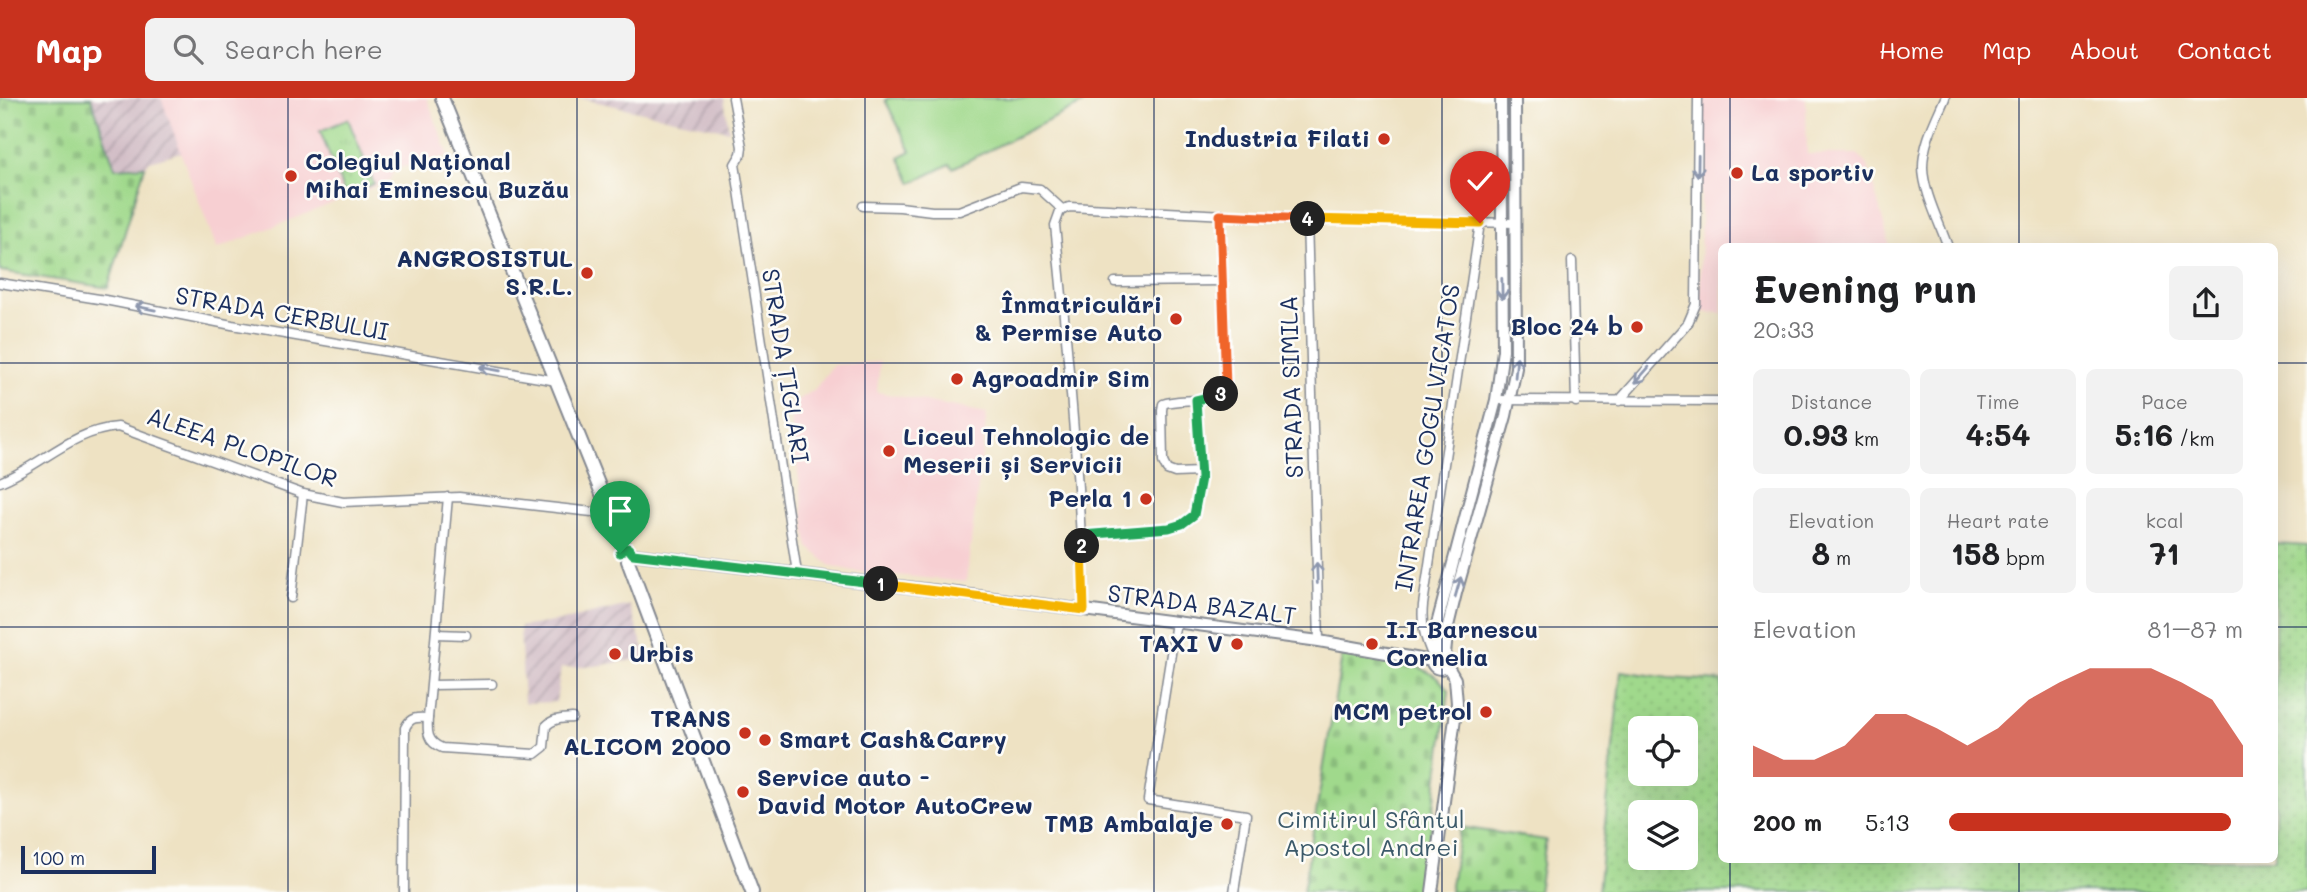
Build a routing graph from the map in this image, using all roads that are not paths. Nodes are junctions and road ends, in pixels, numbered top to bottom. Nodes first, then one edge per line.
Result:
1 (442, 98) edge
2 (733, 98) edge
3 (1501, 98) edge
4 (1515, 98) edge
5 (1698, 98) edge
6 (1945, 98) edge
7 (863, 206) dead end
8 (1061, 211) junction
9 (1220, 215) junction
10 (1307, 219) junction
11 (1480, 223) junction
12 (1501, 223) junction
13 (1516, 223) junction
14 (1947, 243) edge
15 (1572, 261) dead end
16 (1223, 281) junction
17 (1115, 282) dead end
18 (0, 283) edge
19 (557, 381) junction
20 (1196, 400) junction
21 (1496, 400) junction
22 (1510, 401) junction
23 (1619, 401) junction
24 (1718, 401) edge
25 (1576, 402) junction
26 (1200, 472) junction
27 (0, 481) edge
28 (303, 494) junction
29 (448, 496) junction
30 (610, 514) junction
31 (1082, 535) junction
32 (628, 554) junction
33 (797, 573) junction
34 (291, 598) dead end
35 (1084, 610) junction
36 (1176, 622) junction
37 (436, 634) junction
38 (466, 635) dead end
39 (1319, 641) junction
40 (1439, 660) junction
41 (492, 684) dead end
42 (433, 685) junction
43 (428, 718) junction
44 (572, 718) dead end
45 (404, 892) edge
46 (752, 892) edge
47 (1234, 892) edge
48 (1432, 892) edge

1 - 19 main road
2 - 33 street, STRADA ȚIGLARI
3 - 12 main road
4 - 13 main road
5 -> 23 street
6 - 14 street
7 - 8 street
8 - 9 street
8 - 31 street
9 - 10 street
9 - 16 street
10 - 11 street
39 -> 10 street, STRADA SIMILA
11 - 12 street
11 - 40 street, INTRAREA GOGU VICATOS
12 - 13 street
12 -> 21 main road
22 -> 13 main road
15 - 25 street
16 - 17 street
16 - 20 street
19 -> 18 street, STRADA CERBULUI
19 - 30 main road
20 - 26 street
20 - 26 street
21 - 22 street
21 - 40 main road
22 - 25 street
40 -> 22 main road
23 - 24 street
23 - 25 street
26 - 31 street
27 - 28 street, ALEEA PLOPILOR
28 - 29 street, ALEEA PLOPILOR
28 - 34 street
29 - 30 street, ALEEA PLOPILOR
29 - 37 street
30 - 32 main road
31 - 35 street
32 - 33 main road, STRADA BAZALT
32 - 46 main road
33 - 35 main road, STRADA BAZALT
35 - 36 main road, STRADA BAZALT
36 - 39 main road, STRADA BAZALT
36 - 47 street
37 - 38 street
37 - 42 street
39 - 40 main road, STRADA BAZALT
40 - 48 main road
41 - 42 street
42 - 43 street
43 - 44 street
43 - 45 street

